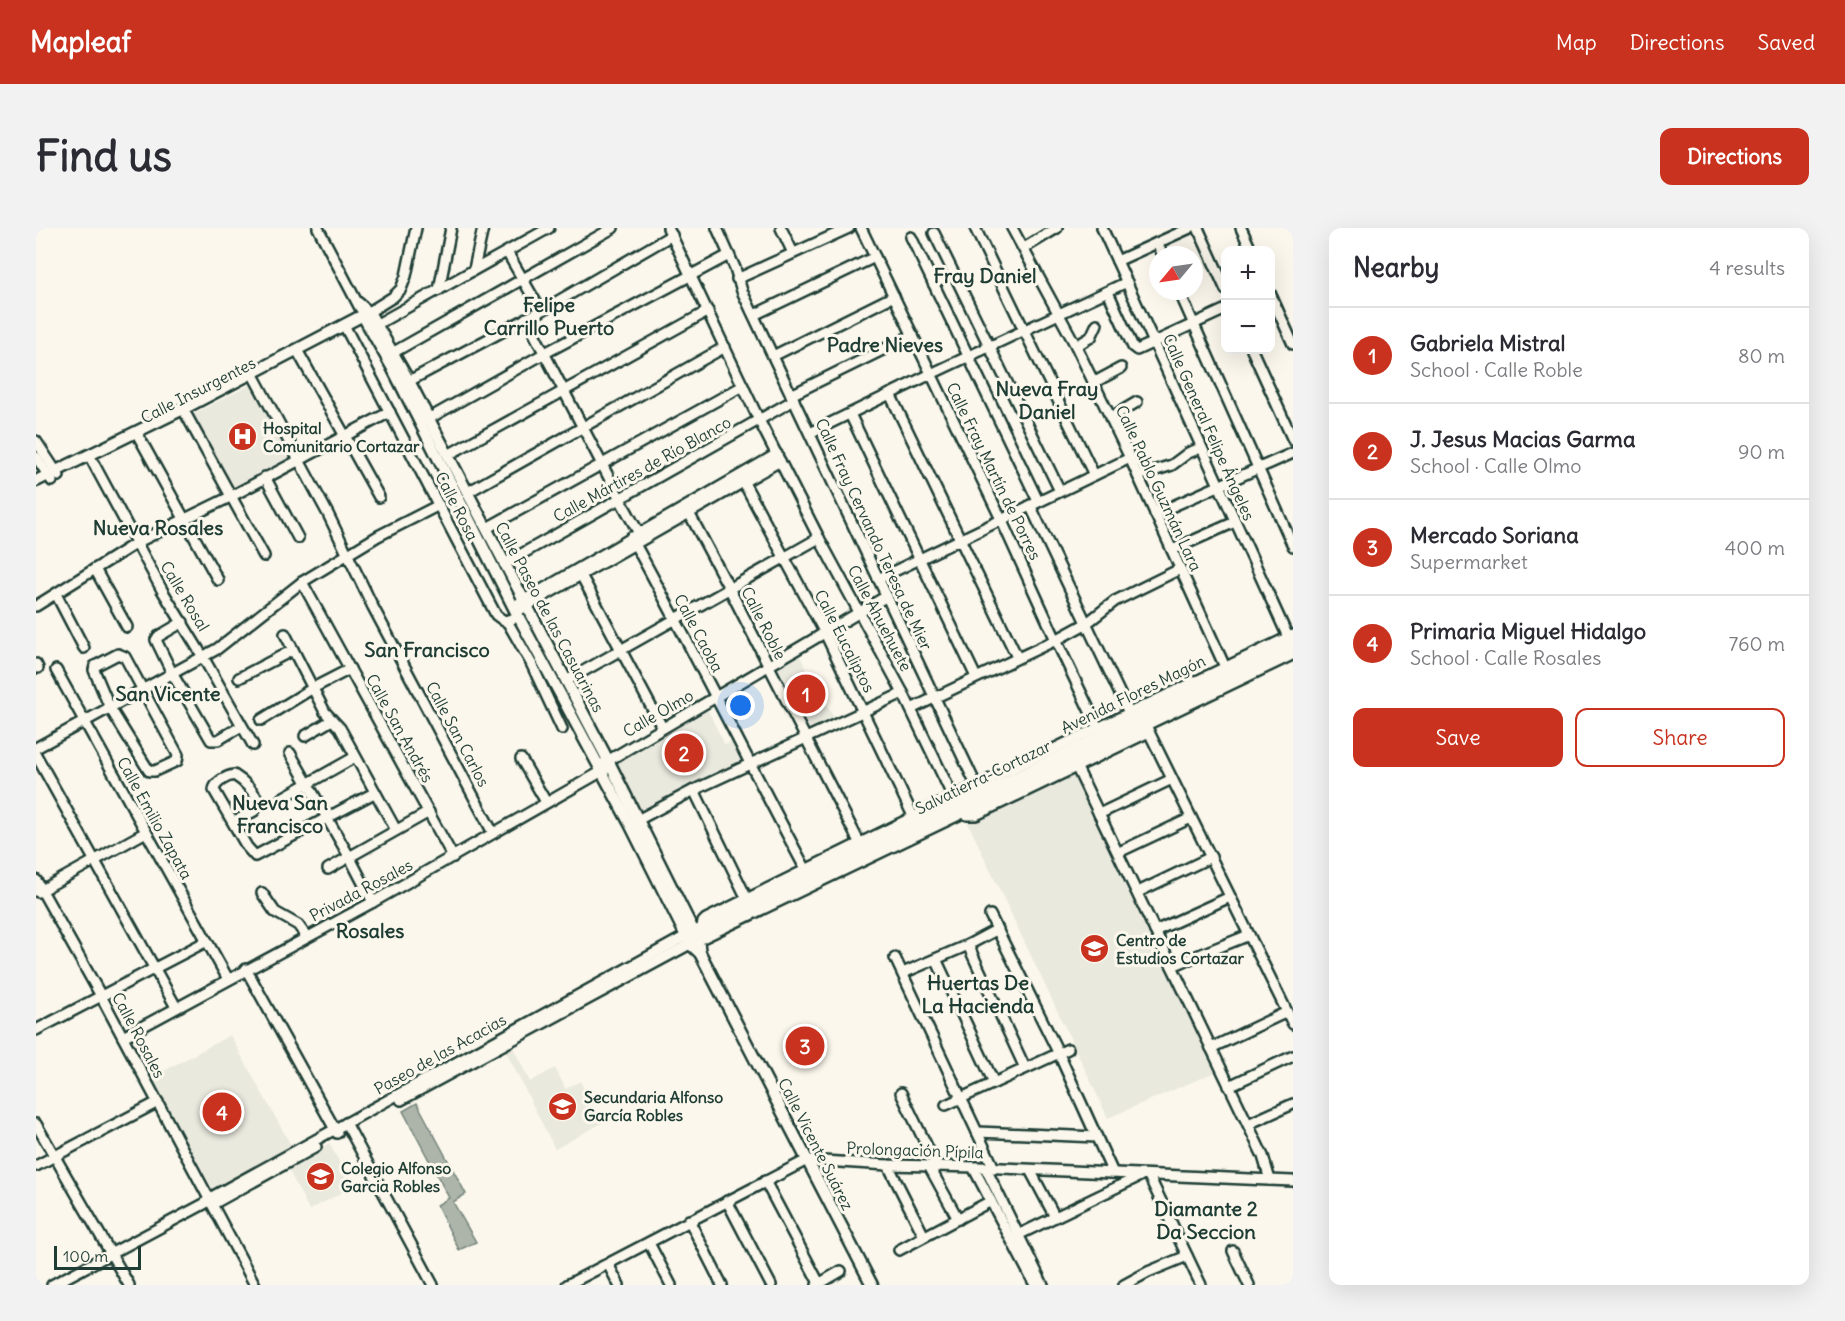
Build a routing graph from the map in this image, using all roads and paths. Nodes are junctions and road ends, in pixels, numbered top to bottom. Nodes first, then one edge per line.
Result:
1 (318, 228) edge
2 (416, 228) edge
3 (452, 228) edge
4 (483, 228) edge
5 (549, 228) edge
6 (613, 228) edge
7 (717, 228) edge
8 (781, 228) edge
9 (861, 228) edge
10 (975, 228) edge
11 (1012, 228) edge
12 (1057, 228) edge
13 (1102, 228) edge
14 (1190, 228) edge
15 (1198, 228) edge
16 (1241, 228) edge
17 (843, 229) edge
18 (670, 232) edge
19 (934, 233) dead end
20 (911, 237) dead end
21 (1157, 243) junction
22 (1158, 246) edge
23 (1249, 246) edge
24 (1024, 248) junction
25 (507, 252) junction
26 (793, 253) junction
27 (729, 255) junction
28 (875, 257) junction
29 (1117, 261) junction
30 (474, 269) junction
31 (954, 273) junction
32 (691, 274) junction
33 (522, 278) junction
34 (737, 279) junction
35 (1221, 279) edge
36 (1127, 282) junction
37 (933, 283) junction
38 (439, 290) junction
39 (1108, 292) junction
40 (894, 296) junction
41 (1183, 300) edge
42 (1274, 300) edge
43 (541, 311) junction
44 (708, 311) junction
45 (1221, 311) edge
46 (1058, 314) junction
47 (754, 315) junction
48 (526, 318) junction
49 (370, 320) junction
50 (1097, 324) dead end
51 (1194, 324) junction
52 (346, 328) junction
53 (1023, 330) junction
54 (913, 335) junction
55 (1154, 341) junction
56 (1293, 344) edge
57 (988, 346) junction
58 (1076, 346) junction
59 (725, 347) junction
60 (394, 352) junction
61 (299, 353) junction
62 (545, 353) junction
63 (1254, 354) edge
64 (773, 356) junction
65 (969, 356) junction
66 (1121, 368) dead end
67 (931, 374) junction
68 (254, 376) junction
69 (409, 381) junction
70 (1093, 382) junction
71 (743, 386) junction
72 (563, 390) junction
73 (890, 394) junction
74 (792, 398) junction
75 (1137, 402) dead end
76 (184, 412) junction
77 (390, 412) junction
78 (850, 414) junction
79 (428, 418) junction
80 (1110, 418) junction
81 (759, 420) junction
82 (582, 427) junction
83 (810, 433) junction
84 (344, 435) junction
85 (140, 436) junction
86 (1293, 440) edge
87 (36, 441) edge
88 (1201, 448) junction
89 (1293, 453) edge
90 (448, 455) junction
91 (36, 457) edge
92 (90, 458) junction
93 (779, 458) junction
94 (1130, 458) junction
95 (299, 460) junction
96 (601, 464) junction
97 (1259, 469) junction
98 (1094, 475) junction
99 (54, 476) junction
100 (1138, 476) junction
101 (265, 477) junction
102 (36, 481) edge
103 (743, 481) junction
104 (1219, 486) junction
105 (36, 489) edge
106 (1060, 491) junction
107 (468, 492) junction
108 (230, 497) junction
109 (379, 497) dead end
110 (620, 499) junction
111 (1034, 503) junction
112 (439, 505) junction
113 (689, 513) junction
114 (1155, 514) junction
115 (183, 518) junction
116 (1001, 519) junction
117 (1235, 522) junction
118 (487, 528) junction
119 (298, 538) dead end
120 (637, 538) junction
121 (819, 538) junction
122 (960, 538) junction
123 (137, 542) junction
124 (1293, 546) edge
125 (1172, 550) junction
126 (347, 554) junction
127 (264, 556) dead end
128 (784, 557) junction
129 (919, 558) junction
130 (504, 564) junction
131 (95, 569) junction
132 (1180, 569) junction
133 (581, 575) junction
134 (878, 579) junction
135 (218, 580) dead end
136 (302, 582) junction
137 (729, 588) junction
138 (56, 594) junction
139 (887, 596) junction
140 (525, 603) junction
141 (36, 606) edge
142 (860, 611) junction
143 (513, 616) junction
144 (675, 619) junction
145 (183, 622) junction
146 (1087, 623) junction
147 (127, 627) dead end
148 (825, 633) junction
149 (285, 634) dead end
150 (1291, 639) edge
151 (1056, 640) junction
152 (84, 648) dead end
153 (620, 649) junction
154 (293, 650) junction
155 (1293, 654) edge
156 (204, 657) junction
157 (1017, 657) junction
158 (769, 666) junction
159 (1225, 666) junction
160 (350, 669) junction
161 (56, 670) dead end
162 (172, 673) junction
163 (976, 677) junction
164 (239, 678) dead end
165 (566, 681) junction
166 (313, 688) junction
167 (142, 689) junction
168 (903, 693) junction
169 (717, 696) junction
170 (934, 698) junction
171 (111, 708) junction
172 (911, 709) junction
173 (863, 711) junction
174 (1129, 713) junction
175 (261, 720) dead end
176 (332, 720) junction
177 (85, 722) junction
178 (240, 727) junction
179 (662, 727) junction
180 (1098, 728) junction
181 (562, 729) dead end
182 (1147, 729) junction
183 (305, 736) dead end
184 (806, 738) junction
185 (253, 745) dead end
186 (36, 748) edge
187 (290, 753) dead end
188 (36, 756) edge
189 (355, 758) junction
190 (521, 759) dead end
191 (750, 765) junction
192 (605, 766) junction
193 (1070, 766) junction
194 (1172, 779) junction
195 (307, 783) junction
196 (694, 790) junction
197 (374, 793) junction
198 (981, 794) junction
199 (282, 798) dead end
200 (546, 801) junction
201 (963, 802) junction
202 (429, 812) junction
203 (1100, 814) junction
204 (914, 818) junction
205 (1191, 818) junction
206 (328, 819) junction
207 (634, 821) junction
208 (234, 822) junction
209 (396, 830) junction
210 (146, 832) junction
211 (493, 833) junction
212 (860, 844) junction
213 (1119, 852) junction
214 (453, 857) junction
215 (1211, 857) junction
216 (350, 858) junction
217 (93, 861) junction
218 (328, 869) dead end
219 (806, 870) junction
220 (36, 880) edge
221 (39, 892) edge
222 (262, 892) dead end
223 (1138, 892) junction
224 (1230, 897) junction
225 (747, 899) junction
226 (373, 902) junction
227 (990, 915) dead end
228 (998, 929) junction
229 (1155, 931) junction
230 (1249, 935) junction
231 (306, 936) junction
232 (694, 936) junction
233 (207, 941) junction
234 (968, 945) junction
235 (896, 958) dead end
236 (936, 959) junction
237 (1172, 966) junction
238 (155, 968) junction
239 (246, 969) junction
240 (903, 973) junction
241 (228, 979) junction
242 (101, 996) junction
243 (176, 1007) junction
244 (1287, 1012) junction
245 (1293, 1024) edge
246 (36, 1030) edge
247 (123, 1037) junction
248 (1211, 1047) junction
249 (1068, 1049) dead end
250 (1059, 1054) junction
251 (1293, 1056) edge
252 (1025, 1068) junction
253 (994, 1083) junction
254 (1229, 1086) junction
255 (901, 1093) dead end
256 (962, 1098) junction
257 (158, 1102) junction
258 (1293, 1104) edge
259 (946, 1105) dead end
260 (36, 1124) edge
261 (1248, 1124) junction
262 (348, 1126) junction
263 (336, 1132) junction
264 (977, 1132) junction
265 (1097, 1137) junction
266 (54, 1157) junction
267 (807, 1160) junction
268 (888, 1165) junction
269 (36, 1166) edge
270 (933, 1167) junction
271 (973, 1167) junction
272 (989, 1168) junction
273 (1030, 1170) junction
274 (1113, 1173) junction
275 (1145, 1176) junction
276 (1270, 1179) junction
277 (765, 1181) junction
278 (1293, 1181) edge
279 (727, 1201) junction
280 (991, 1201) junction
281 (209, 1202) junction
282 (1055, 1217) junction
283 (958, 1219) junction
284 (689, 1220) junction
285 (1018, 1235) junction
286 (924, 1236) junction
287 (648, 1243) junction
288 (899, 1250) dead end
289 (1233, 1251) dead end
290 (111, 1253) junction
291 (1187, 1256) junction
292 (608, 1264) junction
293 (841, 1271) dead end
294 (52, 1285) edge
295 (129, 1285) edge
296 (255, 1285) edge
297 (433, 1285) edge
298 (569, 1285) edge
299 (619, 1285) edge
300 (671, 1285) edge
301 (722, 1285) edge
302 (771, 1285) edge
303 (819, 1285) edge
304 (872, 1285) edge
305 (1035, 1285) edge
306 (1043, 1285) edge
307 (1124, 1285) edge
308 (1201, 1285) edge
309 (1249, 1285) edge

1 - 49 street
2 - 49 street
3 - 38 street
4 - 30 street
5 - 25 street
6 - 33 street
7 - 27 street, Calle Fray Cervando Teresa de Mier
8 - 26 street
9 - 28 street, Calle Fray Martín de Porres
10 - 53 street
11 - 24 street, Calle Pablo Guzmán Lara
12 - 24 street
13 - 29 street, Calle General Felipe Ángeles
14 - 21 street
15 - 35 street
16 - 23 street
17 - 26 street
18 - 32 street, Calle Ahuehuete
18 - 43 street
19 - 31 street
20 - 37 street
21 - 22 street
21 - 29 street
24 - 46 street, Calle Pablo Guzmán Lara
25 - 30 street
25 - 33 street
26 - 34 street
27 - 32 street
27 - 34 street, Calle Fray Cervando Teresa de Mier
28 - 40 street, Calle Fray Martín de Porres
28 - 47 street
29 - 36 street, Calle General Felipe Ángeles
30 - 38 street
31 - 37 street
31 - 57 street
32 - 44 street, Calle Ahuehuete
32 - 62 street
33 - 43 street
33 - 60 street
34 - 47 street, Calle Fray Cervando Teresa de Mier
36 - 39 street
36 - 55 street, Calle General Felipe Ángeles
37 - 65 street
38 - 49 street
39 - 46 street
39 - 55 street
40 - 54 street, Calle Fray Martín de Porres
40 - 64 street
41 - 51 street
42 - 56 street
43 - 48 street
44 - 59 street, Calle Ahuehuete
44 - 72 street
45 - 51 street
46 - 53 street
46 - 58 street, Calle Pablo Guzmán Lara
47 - 64 street, Calle Fray Cervando Teresa de Mier
48 - 62 street, Calle Caoba
48 - 69 street
49 - 52 main road, Calle Insurgentes
49 - 60 main road, Calle Paseo de las Casuarinas
49 - 143 main road, Calle Paseo de las Casuarinas
50 - 58 street
51 - 55 street
51 - 97 street
52 - 61 main road, Calle Insurgentes
52 - 77 street, Calle Rosa
53 - 57 street
53 - 98 street
54 - 67 street, Calle Fray Martín de Porres
54 - 74 street, Calle Mártires de Río Blanco
55 - 88 street, Calle General Felipe Ángeles
57 - 65 street
57 - 106 street
58 - 70 street, Calle Pablo Guzmán Lara
59 - 71 street, Calle Ahuehuete
59 - 82 street
60 - 69 main road, Calle Paseo de las Casuarinas
61 - 68 main road, Calle Insurgentes
61 - 84 street
62 - 72 street, Calle Caoba
62 - 79 street
63 - 86 street
64 - 74 street, Calle Fray Cervando Teresa de Mier
65 - 67 street
65 - 111 street
66 - 70 street
67 - 73 street
67 - 116 street, Calle Fray Martín de Porres
68 - 76 main road, Calle Insurgentes
68 - 95 street, Calle San Carlos
69 - 79 main road, Calle Paseo de las Casuarinas
70 - 80 street, Calle Pablo Guzmán Lara
71 - 81 street, Calle Ahuehuete
71 - 96 street
72 - 82 street, Calle Caoba
72 - 90 street
73 - 78 street
73 - 122 street
74 - 81 street, Calle Mártires de Río Blanco
74 - 83 street, Calle Fray Cervando Teresa de Mier
75 - 80 street
76 - 85 main road, Calle Insurgentes
76 - 92 main road, Calle Insurgentes
76 - 108 street
77 - 84 street
77 - 112 street, Calle Rosa
78 - 83 street
78 - 129 street
79 - 90 main road, Calle Paseo de las Casuarinas
80 - 94 street, Calle Pablo Guzmán Lara
81 - 93 street, Calle Ahuehuete
81 - 110 street, Calle Mártires de Río Blanco
82 - 96 street, Calle Caoba
82 - 107 street
83 - 134 street, Calle Fray Cervando Teresa de Mier
84 - 95 street
84 - 109 street
85 - 92 main road, Calle Insurgentes
85 - 115 street
87 - 99 street
88 - 100 street
88 - 104 street, Calle General Felipe Ángeles
89 - 97 street
90 - 107 main road, Calle Paseo de las Casuarinas
91 - 99 street
92 - 99 main road, Calle Insurgentes
92 - 123 street, Calle Rosal
93 - 103 street
93 - 120 street
93 - 121 street, Calle Ahuehuete
94 - 98 street
94 - 100 street, Calle Pablo Guzmán Lara
95 - 101 street
95 - 126 street, Calle San Carlos
96 - 110 street, Calle Caoba
96 - 118 street
97 - 104 street
97 - 124 street
98 - 106 street
99 - 102 main road, Calle Insurgentes
99 - 105 main road, Calle Insurgentes
100 - 114 street, Calle Pablo Guzmán Lara
101 - 108 street
101 - 119 street
103 - 113 street
103 - 128 street, Calle Eucaliptos
104 - 114 street
104 - 117 street, Calle General Felipe Ángeles
106 - 111 street
107 - 118 main road, Calle Paseo de las Casuarinas
108 - 115 street
108 - 127 street
110 - 120 street, Calle Caoba
110 - 130 street, Calle Mártires de Río Blanco
111 - 116 street
111 - 146 street
112 - 126 street
112 - 143 street, Calle Rosa
113 - 120 street
113 - 137 street, Calle Roble
114 - 125 street, Calle Pablo Guzmán Lara
115 - 123 street
115 - 135 street
116 - 122 street
116 - 151 street, Calle Fray Martín de Porres
117 - 125 street
117 - 150 street, Calle General Felipe Ángeles
118 - 130 main road, Calle Paseo de las Casuarinas
120 - 133 street
120 - 140 street
120 - 144 street, Calle Caoba
121 - 128 street
121 - 142 street, Calle Ahuehuete
122 - 129 street
122 - 157 street
123 - 131 street
123 - 145 street, Calle Rosal
125 - 132 street, Calle Pablo Guzmán Lara
126 - 136 street
126 - 211 street, Calle San Carlos
128 - 137 street
128 - 148 street, Calle Eucaliptos
129 - 134 street
129 - 163 street
130 - 140 main road, Calle Paseo de las Casuarinas
131 - 138 street
131 - 147 street
132 - 146 street
132 - 159 street, Calle Pablo Guzmán Lara
133 - 140 street
133 - 153 street
134 - 139 street, Calle Fray Cervando Teresa de Mier
136 - 156 street
136 - 160 street, Calle San Andrés
137 - 144 street
137 - 158 street, Calle Roble
138 - 141 street
138 - 152 street
139 - 142 street, Calle Olmo
139 - 170 street, Calle Fray Cervando Teresa de Mier
140 - 143 street
140 - 165 main road, Calle Paseo de las Casuarinas
142 - 148 street, Calle Olmo
142 - 168 street, Calle Ahuehuete
143 - 181 street, Calle Rosa
143 - 192 main road, Calle Paseo de las Casuarinas
144 - 153 street
144 - 169 street, Calle Caoba
145 - 156 street, Calle Rosal
145 - 162 street
146 - 151 street
146 - 174 street
148 - 158 street, Calle Olmo
148 - 173 street, Calle Eucaliptos
149 - 154 street
150 - 159 street, Avenida Flores Magón
150 - 198 main road, Salvatierra-Cortazar
151 - 157 street
151 - 180 street, Calle Fray Martín de Porres
153 - 165 street
153 - 179 street
154 - 164 street
154 - 166 street
155 - 182 main road, Salvatierra-Cortazar
156 - 162 street
156 - 178 street, Calle Rosal
157 - 163 street
158 - 169 street, Calle Olmo
158 - 184 street, Calle Roble
159 - 174 street, Avenida Flores Magón
160 - 166 street
160 - 202 street, Calle San Andrés
161 - 177 street, Calle Emilio Zapata
162 - 167 street
162 - 178 street
163 - 170 street
165 - 192 main road, Calle Paseo de las Casuarinas
166 - 175 street
166 - 176 street
167 - 171 street
167 - 171 street
167 - 171 street
168 - 172 street, Calle Ahuehuete
168 - 173 street
169 - 179 street, Calle Olmo
169 - 191 street, Calle Caoba
170 - 172 street
170 - 198 street, Calle Fray Cervando Teresa de Mier
171 - 177 street
172 - 201 street, Calle Ahuehuete
173 - 184 street
173 - 204 street, Calle Eucaliptos
174 - 180 street, Avenida Flores Magón
176 - 183 street
176 - 189 street
177 - 186 street
177 - 210 street, Calle Emilio Zapata
178 - 185 street, Calle Rosal
179 - 192 street, Calle Olmo
180 - 198 street, Avenida Flores Magón
182 - 193 main road, Salvatierra-Cortazar
182 - 194 street
184 - 191 street
184 - 212 street, Calle Roble
187 - 195 street
188 - 217 street
189 - 195 street
189 - 197 street
190 - 200 street
191 - 196 street
191 - 219 street, Calle Caoba
192 - 200 street, Privada Rosales
192 - 207 main road, Calle Paseo de las Casuarinas
193 - 198 main road, Salvatierra-Cortazar
193 - 201 street
193 - 203 street
194 - 203 street
194 - 205 street
195 - 199 street
195 - 206 street
196 - 207 street
196 - 225 street
197 - 206 street
197 - 209 street
198 - 201 main road, Salvatierra-Cortazar
198 - 201 street, Avenida Flores Magón
200 - 211 street, Privada Rosales
201 - 204 street, Avenida Flores Magón
201 - 232 main road, Salvatierra-Cortazar
202 - 209 street
202 - 214 street, Calle San Andrés
203 - 213 street
204 - 212 street, Avenida Flores Magón
205 - 213 street
205 - 215 street
206 - 208 street
206 - 216 street
207 - 232 main road, Calle Paseo de las Casuarinas
208 - 208 street
209 - 216 street
210 - 217 street
210 - 233 street, Calle Emilio Zapata
211 - 214 street, Privada Rosales
212 - 219 street, Avenida Flores Magón
213 - 223 street
214 - 226 street, Privada Rosales
215 - 223 street
215 - 224 street
216 - 218 street
216 - 226 street
217 - 221 street
217 - 238 street
219 - 225 street, Avenida Flores Magón
220 - 221 street, Calle Rosales
221 - 242 street, Calle Rosales
222 - 231 street
223 - 229 street
224 - 229 street
224 - 230 street
225 - 232 street, Avenida Flores Magón
226 - 231 street, Privada Rosales
227 - 228 street
228 - 234 street
228 - 250 street
229 - 237 street
230 - 237 street
230 - 244 street
231 - 239 street, Privada Rosales
232 - 262 street, Paseo de las Acacias
232 - 267 main road, Calle Vicente Suárez
233 - 238 street
233 - 241 street, Calle Emilio Zapata
234 - 236 street
234 - 252 street
235 - 240 street
236 - 240 street
236 - 253 street
237 - 248 street
238 - 242 street
238 - 243 street
239 - 241 street, Privada Rosales
239 - 263 street
240 - 256 street
241 - 243 street, Privada Rosales
242 - 246 street
242 - 247 street, Calle Rosales
243 - 247 street, Privada Rosales
244 - 245 street
244 - 248 street
247 - 257 street, Calle Rosales
248 - 254 street
249 - 250 street
250 - 252 street
250 - 265 street
251 - 254 street
252 - 253 street
253 - 256 street
254 - 261 street
255 - 270 street
256 - 259 street
256 - 264 street
257 - 266 street
257 - 281 street, Calle Rosales
258 - 261 street
260 - 266 street
261 - 276 street
262 - 263 street, Paseo de las Acacias
262 - 297 street
263 - 281 street, Paseo de las Acacias
264 - 265 street
264 - 272 street
265 - 274 street
266 - 269 street
266 - 290 street
267 - 268 street, Prolongación Pípila
267 - 277 street
267 - 304 main road, Calle Vicente Suárez
268 - 270 street, Prolongación Pípila
268 - 286 street
270 - 271 street, Prolongación Pípila
270 - 283 street
271 - 272 street, Prolongación Pípila
271 - 280 street
272 - 273 street, Prolongación Pípila
272 - 285 street
273 - 274 street, Prolongación Pípila
273 - 282 street
274 - 275 street, Prolongación Pípila
275 - 276 street, Prolongación Pípila
275 - 282 street
275 - 291 street
276 - 278 street, Prolongación Pípila
277 - 279 street
277 - 303 street
279 - 284 street
279 - 302 street
280 - 283 street
280 - 305 street
281 - 290 street, Paseo de las Acacias
281 - 296 street, Calle Rosales
282 - 285 street
283 - 286 street
284 - 287 street
284 - 301 street
285 - 306 street
286 - 288 street
287 - 292 street
287 - 300 street
289 - 309 street
290 - 294 street, Paseo de las Acacias
290 - 295 street
291 - 307 street
291 - 308 street
292 - 298 street
292 - 299 street
293 - 303 street

